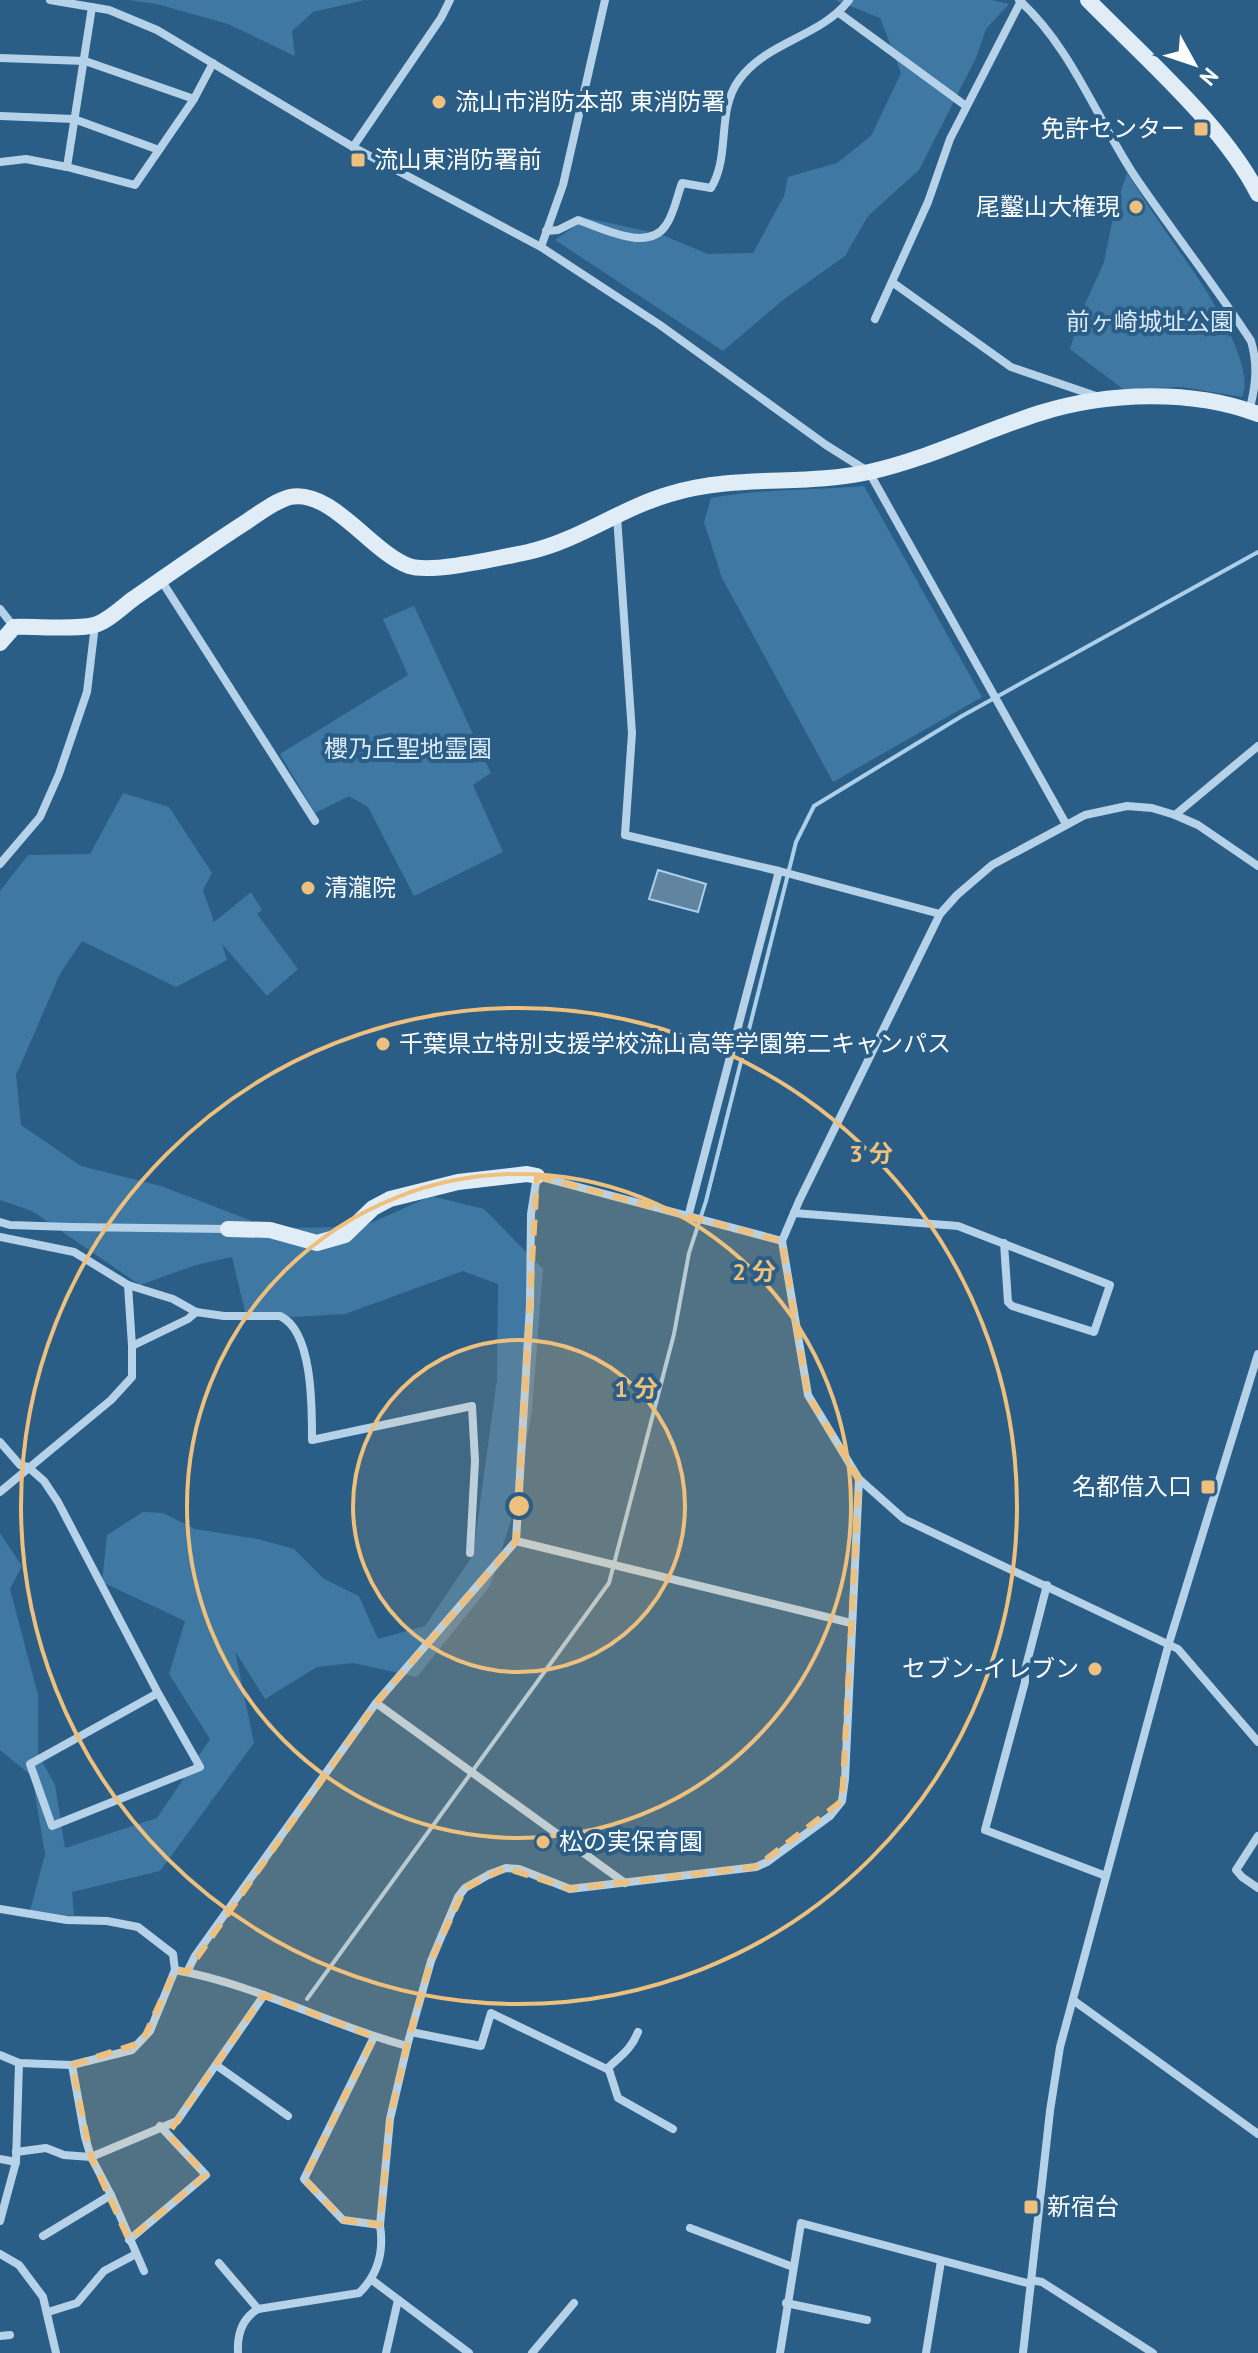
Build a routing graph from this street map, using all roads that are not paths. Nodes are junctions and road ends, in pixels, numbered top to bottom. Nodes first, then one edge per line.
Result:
1 (50, 0) edge
2 (450, 0) edge
3 (605, 0) edge
4 (849, 0) edge
5 (1088, 0) edge
6 (1020, 1) edge
7 (92, 7) junction
8 (839, 13) junction
9 (0, 58) edge
10 (85, 61) junction
11 (213, 63) junction
12 (194, 99) junction
13 (966, 106) junction
14 (0, 116) edge
15 (74, 119) junction
16 (353, 147) junction
17 (159, 150) junction
18 (0, 162) edge
19 (67, 167) junction
20 (1258, 194) edge
21 (546, 231) junction
22 (541, 247) junction
23 (892, 282) junction
24 (875, 319) dead end
25 (1107, 400) junction
26 (1254, 412) edge
27 (869, 472) junction
28 (617, 516) junction
29 (161, 580) junction
30 (0, 609) edge
31 (95, 625) junction
32 (14, 627) junction
33 (0, 643) edge
34 (1258, 746) edge
35 (1175, 815) junction
36 (315, 821) dead end
37 (1066, 824) junction
38 (0, 864) edge
39 (1258, 866) edge
40 (782, 872) junction
41 (940, 914) junction
42 (537, 1176) junction
43 (794, 1213) junction
44 (691, 1218) junction
45 (0, 1222) edge
46 (228, 1229) joint
47 (0, 1237) edge
48 (782, 1241) junction
49 (1004, 1243) junction
50 (128, 1285) junction
51 (196, 1312) junction
52 (132, 1346) junction
53 (1258, 1354) edge
54 (1255, 1380) edge
55 (0, 1442) edge
56 (28, 1467) junction
57 (859, 1479) junction
58 (0, 1492) edge
59 (516, 1541) junction
60 (470, 1553) dead end
61 (1047, 1585) junction
62 (851, 1623) junction
63 (1169, 1643) junction
64 (158, 1693) junction
65 (376, 1703) junction
66 (1258, 1742) edge
67 (1258, 1836) edge
68 (1106, 1876) junction
69 (626, 1884) junction
70 (1258, 1888) edge
71 (0, 1909) edge
72 (175, 1970) junction
73 (187, 1972) junction
74 (264, 1995) junction
75 (1073, 2000) junction
76 (411, 2032) junction
77 (638, 2032) dead end
78 (374, 2037) junction
79 (407, 2046) junction
80 (0, 2055) edge
81 (19, 2063) junction
82 (72, 2065) junction
83 (216, 2065) junction
84 (607, 2069) junction
85 (288, 2116) dead end
86 (160, 2126) junction
87 (673, 2129) dead end
88 (1258, 2134) edge
89 (16, 2157) junction
90 (91, 2157) junction
91 (0, 2159) edge
92 (4, 2190) edge
93 (111, 2195) junction
94 (0, 2221) edge
95 (380, 2225) junction
96 (690, 2228) dead end
97 (43, 2236) dead end
98 (129, 2240) junction
99 (0, 2254) edge
100 (136, 2254) junction
101 (941, 2261) junction
102 (219, 2263) dead end
103 (793, 2267) junction
104 (144, 2271) dead end
105 (372, 2280) junction
106 (1031, 2282) junction
107 (398, 2300) junction
108 (574, 2303) dead end
109 (786, 2303) junction
110 (258, 2309) junction
111 (48, 2312) junction
112 (867, 2320) dead end
113 (10, 2335) dead end
114 (0, 2336) edge
115 (1143, 2350) edge
116 (56, 2353) edge
117 (238, 2353) edge
118 (386, 2353) edge
119 (469, 2353) edge
120 (532, 2353) edge
121 (780, 2353) edge
122 (926, 2353) edge
123 (1023, 2353) edge
124 (1153, 2353) edge

1 - 7 street
2 - 16 street
3 - 21 street
4 - 8 street
5 - 20 street
6 - 13 street
6 - 26 street
7 - 10 street
7 - 11 street
8 - 13 street
8 - 21 street
9 - 10 street
10 - 12 street
10 - 15 street
11 - 12 street
11 - 16 street
12 - 17 street
13 - 23 street
14 - 15 street
15 - 17 street
15 - 19 street
16 - 22 street
17 - 19 street
18 - 19 street
21 - 22 street
22 - 27 street
23 - 24 street
23 - 25 street
25 - 26 street
25 - 27 street
27 - 28 street
27 - 37 street
28 - 29 street
28 - 40 street
29 - 31 street
29 - 36 street
30 - 32 street
31 - 32 street
31 - 38 street
32 - 33 street
34 - 35 street
35 - 37 street
35 - 39 street
37 - 41 street
40 - 41 street
40 - 44 street
41 - 43 street
42 - 44 street
42 - 46 street
42 - 59 street
43 - 48 street
43 - 49 street
44 - 48 street
45 - 46 street
47 - 50 street
48 - 57 street
49 - 49 street
50 - 51 street
50 - 52 street
51 - 52 street
51 - 60 street
52 - 56 street
53 - 54 street
54 - 63 street
55 - 56 street
56 - 58 street
56 - 64 street
57 - 61 street
57 - 62 street
59 - 62 street
59 - 65 street
61 - 63 street
61 - 68 street
62 - 69 street
63 - 66 street
63 - 68 street
64 - 64 street
65 - 69 street
65 - 73 street
67 - 70 street
68 - 75 street
69 - 76 street
71 - 72 street
72 - 73 street
72 - 82 street
73 - 74 street
74 - 78 street
74 - 83 street
75 - 88 street
75 - 106 street
76 - 79 street
76 - 84 street
77 - 84 street
78 - 79 street
78 - 95 street
79 - 95 street
80 - 81 street
81 - 82 street
81 - 89 street
82 - 90 street
83 - 85 street
83 - 86 street
84 - 87 street
86 - 90 street
86 - 98 street
89 - 90 street
89 - 91 street
89 - 92 street
90 - 93 street
92 - 94 street
93 - 97 street
93 - 98 street
95 - 105 street
96 - 103 street
98 - 100 street
99 - 111 street
100 - 104 street
100 - 111 street
101 - 103 street
101 - 106 street
101 - 122 street
102 - 110 street
103 - 109 street
105 - 107 street
105 - 110 street
106 - 115 street
106 - 123 street
107 - 118 street
107 - 119 street
108 - 120 street
109 - 112 street
109 - 121 street
110 - 117 street
111 - 116 street
113 - 114 street
115 - 124 street

